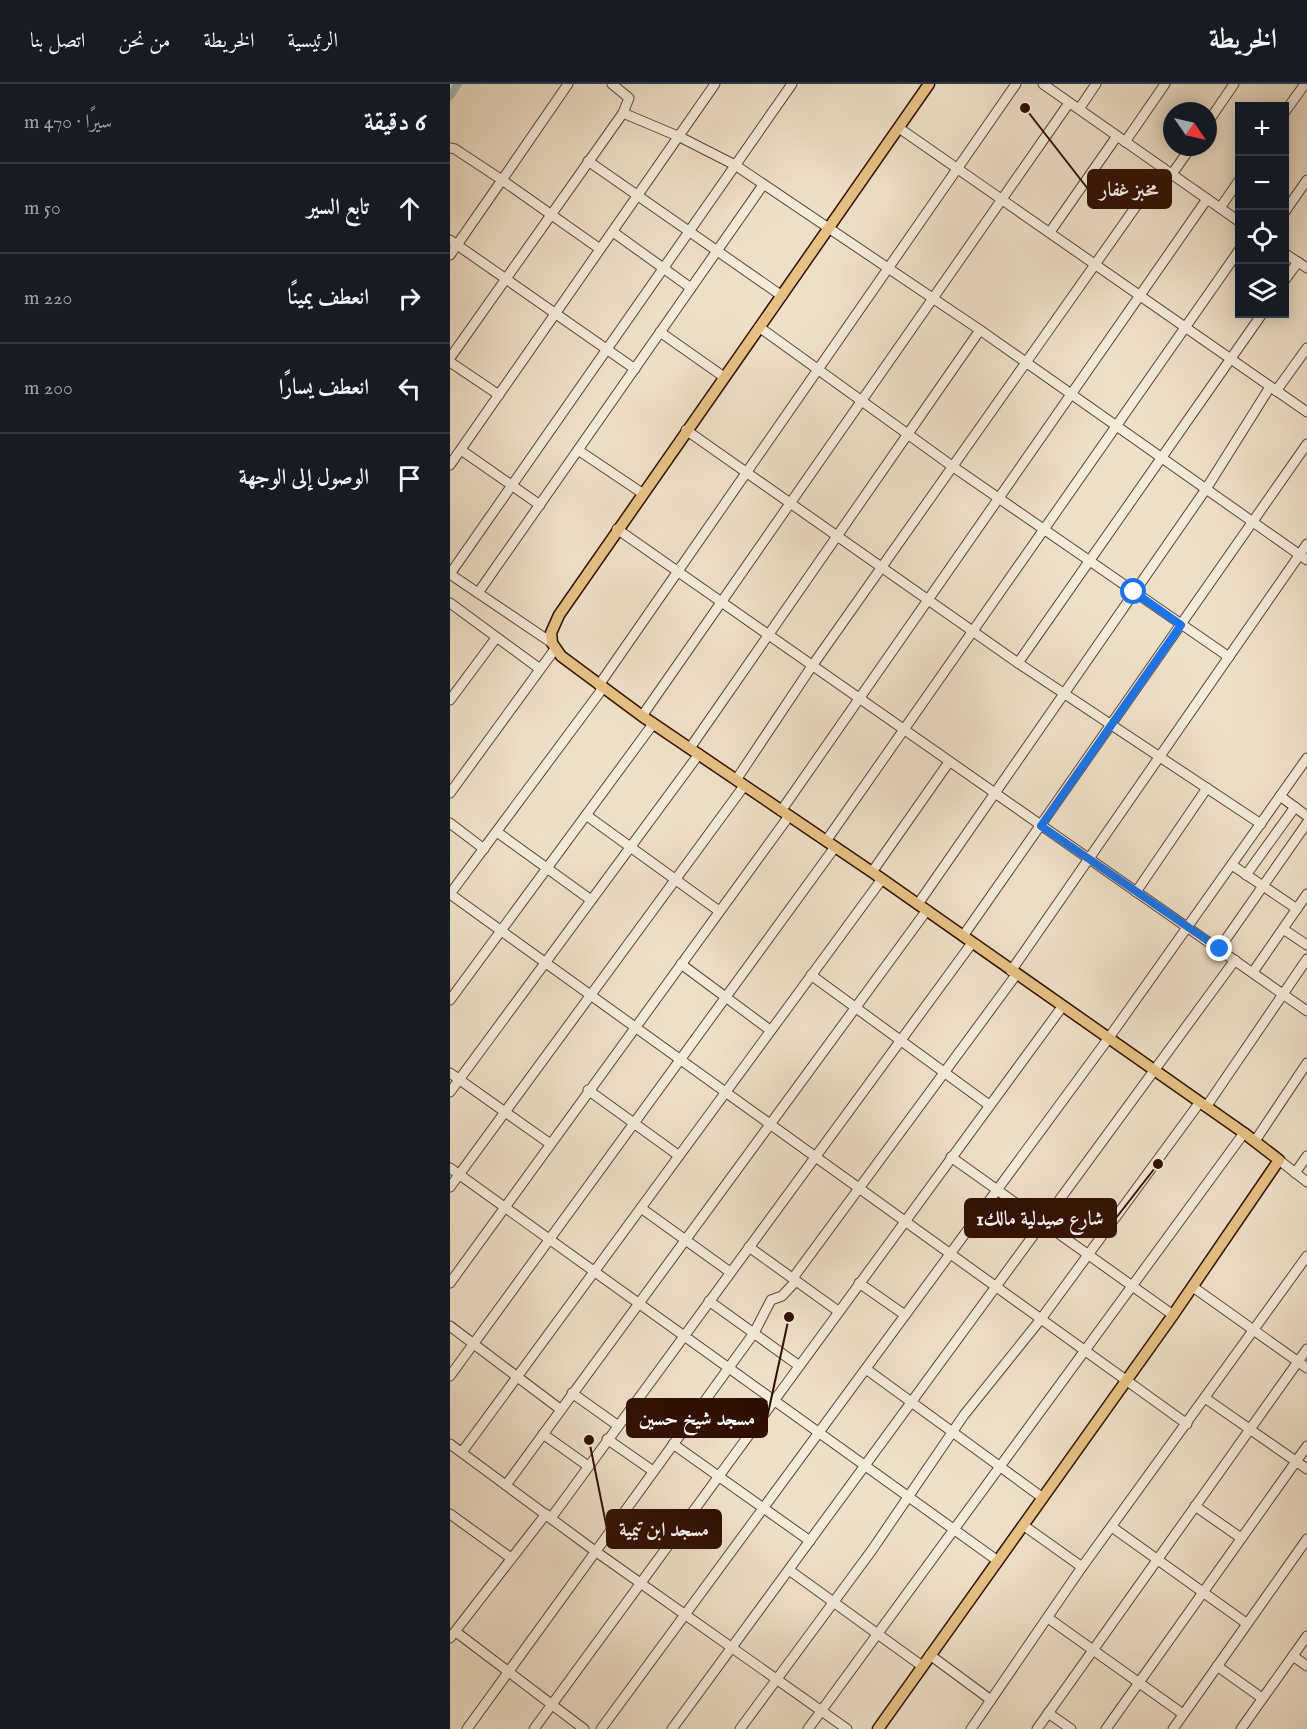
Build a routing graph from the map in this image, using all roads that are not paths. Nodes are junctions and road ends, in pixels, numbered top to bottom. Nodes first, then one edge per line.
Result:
1 (568, 84) edge
2 (612, 84) edge
3 (715, 84) edge
4 (792, 84) edge
5 (929, 84) edge
6 (1016, 84) edge
7 (1043, 84) edge
8 (1096, 84) edge
9 (1165, 84) edge
10 (1234, 84) edge
11 (1291, 84) edge
12 (1303, 87) edge
13 (1069, 103) junction
14 (1289, 106) edge
15 (1079, 109) junction
16 (1217, 109) edge
17 (623, 113) junction
18 (899, 128) junction
19 (680, 136) junction
20 (1121, 139) junction
21 (450, 148) edge
22 (1185, 156) edge
23 (588, 160) junction
24 (735, 165) junction
25 (1163, 168) junction
26 (958, 169) junction
27 (1172, 174) junction
28 (502, 180) junction
29 (1307, 180) edge
30 (1235, 185) edge
31 (763, 186) junction
32 (638, 196) junction
33 (1003, 199) junction
34 (1207, 199) junction
35 (1220, 208) junction
36 (1286, 210) edge
37 (550, 215) junction
38 (1235, 219) edge
39 (829, 228) junction
40 (689, 231) junction
41 (613, 232) junction
42 (1050, 232) junction
43 (454, 242) edge
44 (600, 249) junction
45 (718, 250) junction
46 (450, 255) edge
47 (1235, 255) edge
48 (1289, 256) edge
49 (1298, 262) junction
50 (1094, 263) junction
51 (662, 268) junction
52 (1307, 268) edge
53 (889, 269) junction
54 (1289, 274) edge
55 (505, 278) junction
56 (691, 288) junction
57 (1141, 295) junction
58 (782, 296) junction
59 (934, 299) junction
60 (556, 313) junction
61 (1259, 318) edge
62 (759, 327) junction
63 (1185, 328) junction
64 (980, 330) junction
65 (660, 332) junction
66 (1307, 348) edge
67 (606, 349) junction
68 (1230, 359) junction
69 (450, 360) edge
70 (1025, 362) junction
71 (635, 369) junction
72 (818, 369) junction
73 (724, 377) junction
74 (1273, 389) junction
75 (499, 395) junction
76 (1071, 395) junction
77 (862, 401) junction
78 (1307, 412) edge
79 (1116, 427) junction
80 (686, 430) junction
81 (907, 434) junction
82 (1307, 444) edge
83 (461, 450) junction
84 (579, 450) junction
85 (1161, 457) junction
86 (450, 465) edge
87 (952, 466) junction
88 (745, 471) junction
89 (511, 484) junction
90 (1206, 489) junction
91 (642, 493) junction
92 (998, 498) junction
93 (540, 504) junction
94 (791, 504) junction
95 (1253, 520) junction
96 (616, 529) junction
97 (1044, 529) junction
98 (836, 535) junction
99 (1307, 544) edge
100 (1303, 557) edge
101 (1090, 562) junction
102 (882, 567) junction
103 (676, 572) junction
104 (450, 574) edge
105 (1134, 592) junction
106 (478, 593) junction
107 (927, 600) junction
108 (723, 604) junction
109 (451, 605) edge
110 (1181, 625) junction
111 (973, 632) junction
112 (769, 635) junction
113 (496, 638) junction
114 (553, 646) junction
115 (1228, 657) junction
116 (1018, 663) junction
117 (812, 666) junction
118 (540, 669) junction
119 (601, 686) junction
120 (1063, 694) junction
121 (857, 699) junction
122 (450, 700) edge
123 (642, 716) junction
124 (653, 724) junction
125 (1110, 726) junction
126 (904, 730) junction
127 (694, 751) junction
128 (1158, 758) junction
129 (1307, 758) edge
130 (949, 762) junction
131 (740, 783) junction
132 (1207, 788) junction
133 (994, 793) junction
134 (450, 794) edge
135 (1280, 796) junction
136 (1295, 807) junction
137 (785, 814) junction
138 (586, 815) junction
139 (1307, 816) edge
140 (450, 823) edge
141 (1307, 823) edge
142 (1261, 824) junction
143 (1041, 826) junction
144 (497, 832) junction
145 (830, 844) junction
146 (630, 847) junction
147 (484, 849) junction
148 (1088, 859) junction
149 (1232, 865) junction
150 (546, 868) junction
151 (872, 872) junction
152 (1246, 875) junction
153 (675, 879) junction
154 (882, 879) junction
155 (1262, 886) junction
156 (1136, 892) junction
157 (450, 894) edge
158 (1307, 894) edge
159 (591, 900) junction
160 (922, 907) junction
161 (1297, 909) junction
162 (719, 911) junction
163 (1187, 928) junction
164 (1283, 929) junction
165 (501, 930) junction
166 (967, 939) junction
167 (1307, 945) edge
168 (1220, 949) junction
169 (1307, 959) edge
170 (1235, 960) junction
171 (546, 962) junction
172 (681, 964) junction
173 (1253, 972) junction
174 (1013, 973) junction
175 (811, 975) junction
176 (1283, 994) junction
177 (452, 995) edge
178 (590, 995) junction
179 (725, 998) junction
180 (1062, 1007) junction
181 (855, 1009) junction
182 (1307, 1011) edge
183 (635, 1027) junction
184 (770, 1030) junction
185 (1108, 1039) junction
186 (901, 1042) junction
187 (680, 1060) junction
188 (1307, 1063) edge
189 (1154, 1070) junction
190 (450, 1073) edge
191 (945, 1073) junction
192 (459, 1080) junction
193 (588, 1090) junction
194 (450, 1092) edge
195 (724, 1092) junction
196 (1203, 1104) junction
197 (989, 1105) junction
198 (505, 1112) junction
199 (634, 1123) junction
200 (769, 1124) junction
201 (1244, 1132) junction
202 (1255, 1141) junction
203 (549, 1143) junction
204 (678, 1155) junction
205 (1307, 1156) edge
206 (814, 1157) junction
207 (951, 1158) junction
208 (1279, 1161) junction
209 (450, 1168) edge
210 (1295, 1173) junction
211 (459, 1174) junction
212 (1307, 1182) edge
213 (450, 1187) edge
214 (860, 1189) junction
215 (997, 1191) junction
216 (504, 1205) junction
217 (641, 1208) junction
218 (906, 1221) junction
219 (1041, 1223) junction
220 (549, 1238) junction
221 (685, 1241) junction
222 (749, 1247) junction
223 (951, 1254) junction
224 (1087, 1256) junction
225 (1307, 1256) edge
226 (450, 1264) edge
227 (459, 1270) junction
228 (594, 1270) junction
229 (730, 1272) junction
230 (795, 1279) junction
231 (450, 1283) edge
232 (859, 1283) junction
233 (995, 1287) junction
234 (1132, 1287) junction
235 (1193, 1287) junction
236 (709, 1301) junction
237 (640, 1303) junction
238 (838, 1311) junction
239 (905, 1315) junction
240 (1173, 1315) junction
241 (1041, 1319) junction
242 (450, 1326) edge
243 (1254, 1331) junction
244 (754, 1333) junction
245 (684, 1335) junction
246 (473, 1343) junction
247 (1307, 1349) edge
248 (1085, 1351) junction
249 (1298, 1361) junction
250 (798, 1365) junction
251 (728, 1367) junction
252 (1307, 1368) edge
253 (866, 1369) junction
254 (450, 1376) edge
255 (517, 1376) junction
256 (1126, 1381) junction
257 (572, 1393) junction
258 (1205, 1398) junction
259 (773, 1399) junction
260 (910, 1401) junction
261 (560, 1409) junction
262 (1187, 1424) junction
263 (617, 1425) junction
264 (1251, 1428) junction
265 (820, 1432) junction
266 (952, 1432) junction
267 (543, 1434) junction
268 (607, 1439) junction
269 (450, 1444) edge
270 (673, 1444) junction
271 (1307, 1446) edge
272 (462, 1452) junction
273 (1297, 1461) junction
274 (865, 1465) junction
275 (588, 1466) junction
276 (999, 1466) junction
277 (1307, 1469) edge
278 (653, 1471) junction
279 (718, 1476) junction
280 (506, 1485) junction
281 (909, 1496) junction
282 (1043, 1498) junction
283 (1196, 1506) junction
284 (764, 1509) junction
285 (450, 1514) edge
286 (548, 1516) junction
287 (1023, 1525) junction
288 (1112, 1527) junction
289 (954, 1529) junction
290 (1241, 1538) junction
291 (1307, 1539) edge
292 (810, 1541) junction
293 (595, 1551) junction
294 (511, 1558) junction
295 (1157, 1560) junction
296 (998, 1561) junction
297 (1082, 1568) junction
298 (789, 1570) junction
299 (640, 1583) junction
300 (1203, 1592) junction
301 (833, 1602) junction
302 (684, 1615) junction
303 (1048, 1618) junction
304 (1246, 1623) junction
305 (876, 1634) junction
306 (453, 1635) edge
307 (1307, 1635) edge
308 (731, 1648) junction
309 (1092, 1651) junction
310 (930, 1655) junction
311 (1293, 1656) junction
312 (922, 1666) junction
313 (1217, 1666) junction
314 (1307, 1666) edge
315 (508, 1674) junction
316 (776, 1680) junction
317 (1138, 1683) junction
318 (1262, 1698) junction
319 (992, 1700) junction
320 (552, 1705) junction
321 (820, 1712) junction
322 (1048, 1713) junction
323 (1183, 1714) junction
324 (467, 1729) edge
325 (534, 1729) edge
326 (584, 1729) edge
327 (601, 1729) edge
328 (672, 1729) edge
329 (740, 1729) edge
330 (808, 1729) edge
331 (847, 1729) edge
332 (878, 1729) edge
333 (971, 1729) edge
334 (1036, 1729) edge
335 (1071, 1729) edge
336 (1106, 1729) edge
337 (1173, 1729) edge
338 (1241, 1729) edge

1 - 28 street
2 - 17 street
3 - 19 street
4 - 24 street
5 - 18 main road
6 - 26 street
7 - 13 street
8 - 15 street
9 - 20 street
10 - 16 street
11 - 12 street
12 - 14 street
13 - 15 street
13 - 33 street
15 - 20 street
17 - 19 street
17 - 23 street
18 - 26 street
18 - 39 main road
19 - 24 street
19 - 32 street
20 - 25 street
20 - 42 street
21 - 28 street
22 - 27 street
23 - 32 street
23 - 37 street
24 - 31 street
24 - 40 street
25 - 27 street
25 - 50 street
26 - 33 street
26 - 53 street
27 - 34 street
28 - 37 street
28 - 43 street
29 - 36 street
30 - 35 street
31 - 39 street
31 - 45 street
32 - 40 street
32 - 41 street
33 - 42 street
33 - 59 street
34 - 35 street
34 - 57 street
35 - 38 street
37 - 44 street
37 - 55 street
39 - 53 street
39 - 58 main road
40 - 45 street
40 - 51 street
41 - 44 street
41 - 51 street
42 - 50 street
43 - 46 street
43 - 55 street
44 - 60 street
45 - 56 street
45 - 58 street
47 - 63 street
48 - 49 street
49 - 52 street
49 - 54 street
50 - 57 street
50 - 70 street
51 - 56 street
51 - 67 street
53 - 59 street
53 - 72 street
55 - 60 street
55 - 69 street
56 - 65 street
57 - 63 street
57 - 76 street
58 - 62 main road
59 - 64 street
59 - 77 street
60 - 67 street
60 - 75 street
61 - 68 street
62 - 72 street
62 - 73 main road
63 - 68 street
63 - 79 street
64 - 70 street
64 - 81 street
65 - 71 street
65 - 73 street
66 - 74 street
67 - 71 street
67 - 89 street
68 - 74 street
68 - 85 street
69 - 75 street
70 - 76 street
70 - 87 street
71 - 84 street
72 - 77 street
72 - 88 street
73 - 80 main road
74 - 78 street
74 - 90 street
75 - 83 street
76 - 79 street
76 - 92 street
77 - 81 street
77 - 94 street
79 - 85 street
79 - 97 street
80 - 88 street
80 - 91 main road
81 - 87 street
81 - 98 street
82 - 95 street
83 - 86 street
83 - 89 street
84 - 91 street
84 - 93 street
85 - 90 street
85 - 101 street
87 - 92 street
87 - 102 street
88 - 94 street
88 - 103 street
89 - 93 street
89 - 104 street
90 - 95 street
90 - 105 street
91 - 96 main road
92 - 97 street
92 - 107 street
93 - 106 street
94 - 98 street
94 - 108 street
95 - 100 street
95 - 110 street
96 - 103 street
96 - 114 main road
97 - 101 street
97 - 111 street
98 - 102 street
98 - 112 street
99 - 100 street
100 - 115 street
101 - 105 street
101 - 116 street
102 - 107 street
102 - 117 street
103 - 108 street
103 - 119 street
104 - 106 street
105 - 110 street
105 - 120 street
106 - 114 street
107 - 111 street
107 - 121 street
108 - 112 street
108 - 123 street
109 - 113 street
110 - 115 street
110 - 125 street
111 - 116 street
111 - 126 street
112 - 117 street
112 - 127 street
113 - 118 street
113 - 122 street
114 - 118 street
114 - 119 main road
115 - 128 street
116 - 120 street
117 - 121 street
117 - 131 street
118 - 134 street
119 - 123 main road
119 - 144 street
120 - 125 street
120 - 133 street
121 - 126 street
121 - 137 street
123 - 124 main road
124 - 127 main road
124 - 138 street
125 - 128 street
125 - 143 street
126 - 130 street
126 - 145 street
127 - 131 main road
127 - 146 street
128 - 132 street
128 - 148 street
129 - 135 street
130 - 133 street
130 - 151 street
131 - 137 main road
131 - 153 street
132 - 142 street
132 - 156 street
133 - 143 street
133 - 160 street
135 - 136 street
135 - 142 street
136 - 139 street
136 - 152 street
137 - 145 main road
137 - 162 street
138 - 146 street
138 - 150 street
140 - 147 street
141 - 155 street
142 - 149 street
143 - 148 street
143 - 166 street
144 - 147 street
144 - 150 street
145 - 151 main road
145 - 179 street
146 - 153 street
146 - 159 street
147 - 157 street
148 - 156 street
148 - 174 street
149 - 152 street
149 - 163 street
150 - 159 street
150 - 165 street
151 - 154 main road
152 - 155 street
153 - 162 street
153 - 178 street
154 - 160 main road
154 - 175 street
155 - 161 street
155 - 168 street
156 - 163 street
157 - 165 street
158 - 161 street
159 - 171 street
160 - 166 main road
160 - 181 street
161 - 164 street
162 - 172 street
163 - 168 street
163 - 185 street
164 - 167 street
164 - 173 street
165 - 171 street
165 - 177 street
166 - 174 main road
166 - 186 street
168 - 170 street
169 - 176 street
170 - 173 street
170 - 189 street
171 - 178 street
171 - 192 street
172 - 179 street
172 - 183 street
173 - 176 street
174 - 180 main road
174 - 191 street
175 - 181 street
175 - 184 street
176 - 182 street
176 - 196 street
178 - 183 street
178 - 198 street
179 - 184 street
179 - 187 street
180 - 185 main road
180 - 197 street
181 - 186 street
181 - 200 street
183 - 187 street
183 - 193 street
184 - 195 street
185 - 189 main road
185 - 215 street
186 - 191 street
186 - 206 street
187 - 195 street
187 - 199 street
188 - 202 street
189 - 196 main road
189 - 219 street
190 - 192 street
191 - 197 street
191 - 214 street
192 - 194 street
192 - 198 street
193 - 199 street
193 - 203 street
195 - 200 street
195 - 204 street
196 - 201 main road
196 - 224 street
197 - 207 street
198 - 203 street
198 - 211 street
199 - 204 street
199 - 220 street
200 - 206 street
200 - 221 street
201 - 202 main road
201 - 234 street
202 - 208 main road
203 - 216 street
204 - 217 street
205 - 210 street
206 - 214 street
206 - 222 street
207 - 215 street
207 - 218 street
208 - 210 street
208 - 235 main road
209 - 211 street
210 - 212 street
211 - 213 street
211 - 216 street
214 - 218 street
214 - 230 street
215 - 219 street
215 - 223 street
216 - 220 street
216 - 227 street
217 - 221 street
217 - 228 street
218 - 223 street
218 - 232 street
219 - 224 street
219 - 233 street
220 - 228 street
220 - 246 street
221 - 229 street
221 - 237 street
222 - 229 street
222 - 230 street
223 - 233 street
223 - 239 street
224 - 234 street
224 - 241 street
225 - 243 street
226 - 227 street
227 - 231 street
228 - 237 street
228 - 255 street
229 - 236 street
230 - 238 street
230 - 244 street
232 - 238 street
232 - 239 street
233 - 241 street
233 - 260 street
234 - 240 street
234 - 248 street
235 - 240 main road
235 - 243 street
236 - 244 street
236 - 245 street
237 - 245 street
237 - 257 street
238 - 250 street
239 - 253 street
240 - 256 main road
241 - 248 street
241 - 266 street
242 - 246 street
243 - 249 street
243 - 258 street
244 - 250 street
244 - 251 street
245 - 251 street
245 - 263 street
246 - 254 street
246 - 255 street
247 - 249 street
248 - 256 street
248 - 276 street
249 - 252 street
249 - 264 street
250 - 259 street
251 - 259 street
251 - 270 street
253 - 260 street
253 - 265 street
255 - 261 street
255 - 272 street
256 - 262 street
256 - 282 main road
257 - 261 street
257 - 263 street
258 - 262 street
258 - 264 street
259 - 265 street
259 - 279 street
260 - 266 street
260 - 274 street
261 - 267 street
262 - 288 street
263 - 268 street
264 - 273 street
264 - 283 street
265 - 274 street
265 - 284 street
266 - 276 street
266 - 281 street
267 - 275 street
267 - 280 street
268 - 275 street
268 - 278 street
269 - 272 street
270 - 278 street
270 - 279 street
271 - 273 street
272 - 280 street
273 - 277 street
273 - 290 street
274 - 281 street
274 - 292 street
275 - 286 street
276 - 282 street
276 - 289 street
278 - 293 street
279 - 284 street
279 - 299 street
280 - 286 street
281 - 289 street
281 - 301 street
282 - 287 main road
283 - 290 street
283 - 295 street
284 - 292 street
284 - 302 street
285 - 294 street
286 - 293 street
286 - 294 street
287 - 296 main road
287 - 297 street
288 - 295 street
288 - 297 street
289 - 296 street
289 - 305 street
290 - 300 street
291 - 304 street
292 - 298 street
293 - 299 street
293 - 315 street
294 - 306 street
295 - 300 street
295 - 309 street
296 - 310 main road
297 - 303 street
298 - 301 street
298 - 308 street
299 - 302 street
299 - 320 street
300 - 304 street
300 - 317 street
301 - 305 street
301 - 316 street
302 - 308 street
302 - 327 street
303 - 309 street
303 - 319 street
304 - 313 street
305 - 312 street
305 - 321 street
306 - 315 street
307 - 311 street
308 - 316 street
308 - 328 street
309 - 317 street
309 - 322 street
310 - 312 main road
310 - 319 street
311 - 314 street
311 - 318 street
312 - 332 main road
313 - 318 street
313 - 323 street
315 - 320 street
315 - 324 street
316 - 321 street
316 - 329 street
317 - 323 street
317 - 336 street
318 - 338 street
319 - 333 street
320 - 325 street
320 - 326 street
321 - 330 street
321 - 331 street
322 - 334 street
322 - 335 street
323 - 337 street

